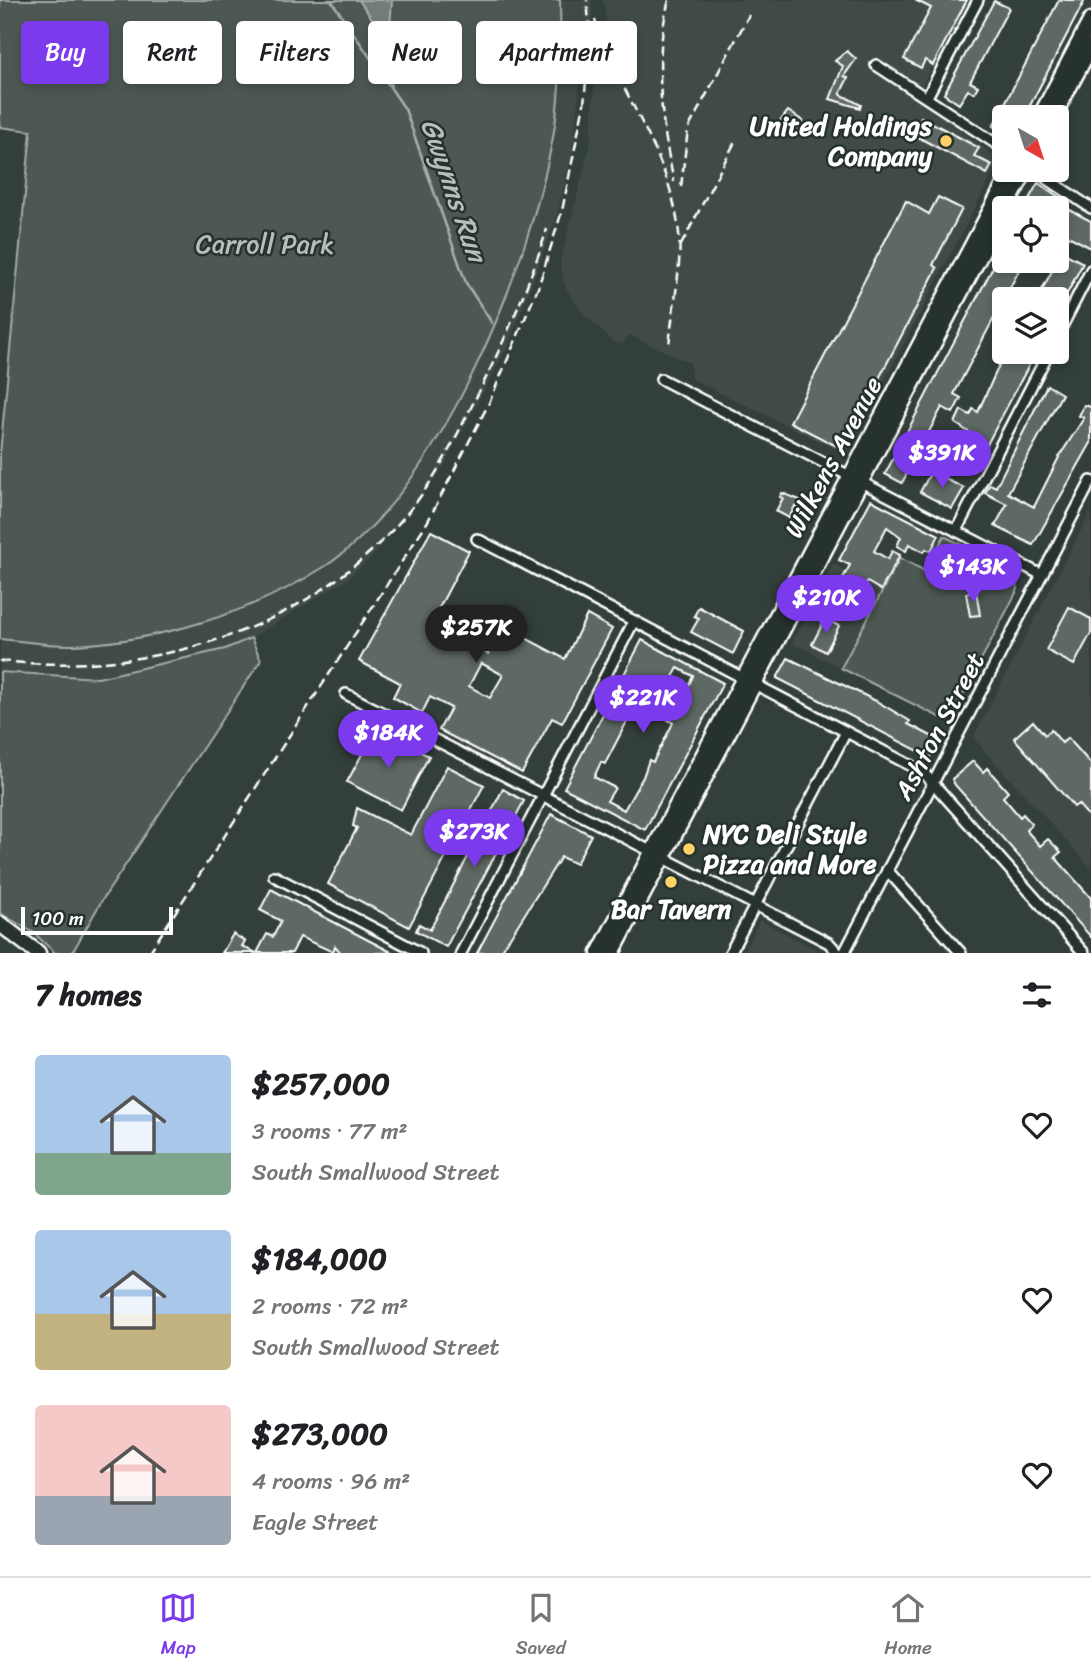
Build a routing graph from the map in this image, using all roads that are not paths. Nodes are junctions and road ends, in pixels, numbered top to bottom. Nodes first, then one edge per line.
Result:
1 (978, 0) edge
2 (1091, 20) edge
3 (1091, 46) edge
4 (876, 65) dead end
5 (927, 97) junction
6 (1046, 105) edge
7 (1059, 105) edge
8 (992, 141) edge
9 (1006, 182) edge
10 (1052, 182) edge
11 (1091, 208) edge
12 (992, 233) edge
13 (1091, 270) edge
14 (1069, 313) edge
15 (1043, 364) edge
16 (661, 379) dead end
17 (856, 480) junction
18 (1091, 481) edge
19 (956, 531) junction
20 (477, 539) dead end
21 (1042, 575) junction
22 (634, 621) junction
23 (749, 681) junction
24 (346, 694) dead end
25 (846, 732) junction
26 (933, 783) junction
27 (543, 795) junction
28 (658, 855) junction
29 (887, 870) junction
30 (274, 876) dead end
31 (755, 905) junction
32 (0, 924) edge
33 (38, 953) edge
34 (421, 953) edge
35 (461, 953) edge
36 (599, 953) edge
37 (612, 953) edge
38 (730, 953) edge
39 (838, 953) edge
40 (844, 953) edge
41 (961, 953) edge
42 (1084, 953) edge

1 - 5 street
2 - 6 main road
3 - 7 main road
4 - 5 street
5 - 8 street
9 - 17 main road, Wilkens Avenue
10 - 11 street
12 - 17 main road, Wilkens Avenue
13 - 14 street
15 - 19 street
16 - 17 street
17 - 19 street
17 - 23 main road, Wilkens Avenue
18 - 21 street, Ashton Street
19 - 21 street
20 - 22 street
21 - 26 street, Ashton Street
22 - 23 street
22 - 27 street
23 - 25 street
23 - 28 main road, Wilkens Avenue
24 - 27 street
25 - 26 street
25 - 31 street
26 - 29 street, Ashton Street
26 - 42 street
27 - 28 street
27 - 35 street
28 - 31 street
28 - 36 main road, Wilkens Avenue
28 - 37 main road, Wilkens Avenue
29 - 40 street, Ashton Street
29 - 41 street
30 - 34 street
31 - 38 street
31 - 39 street
32 - 33 main road

